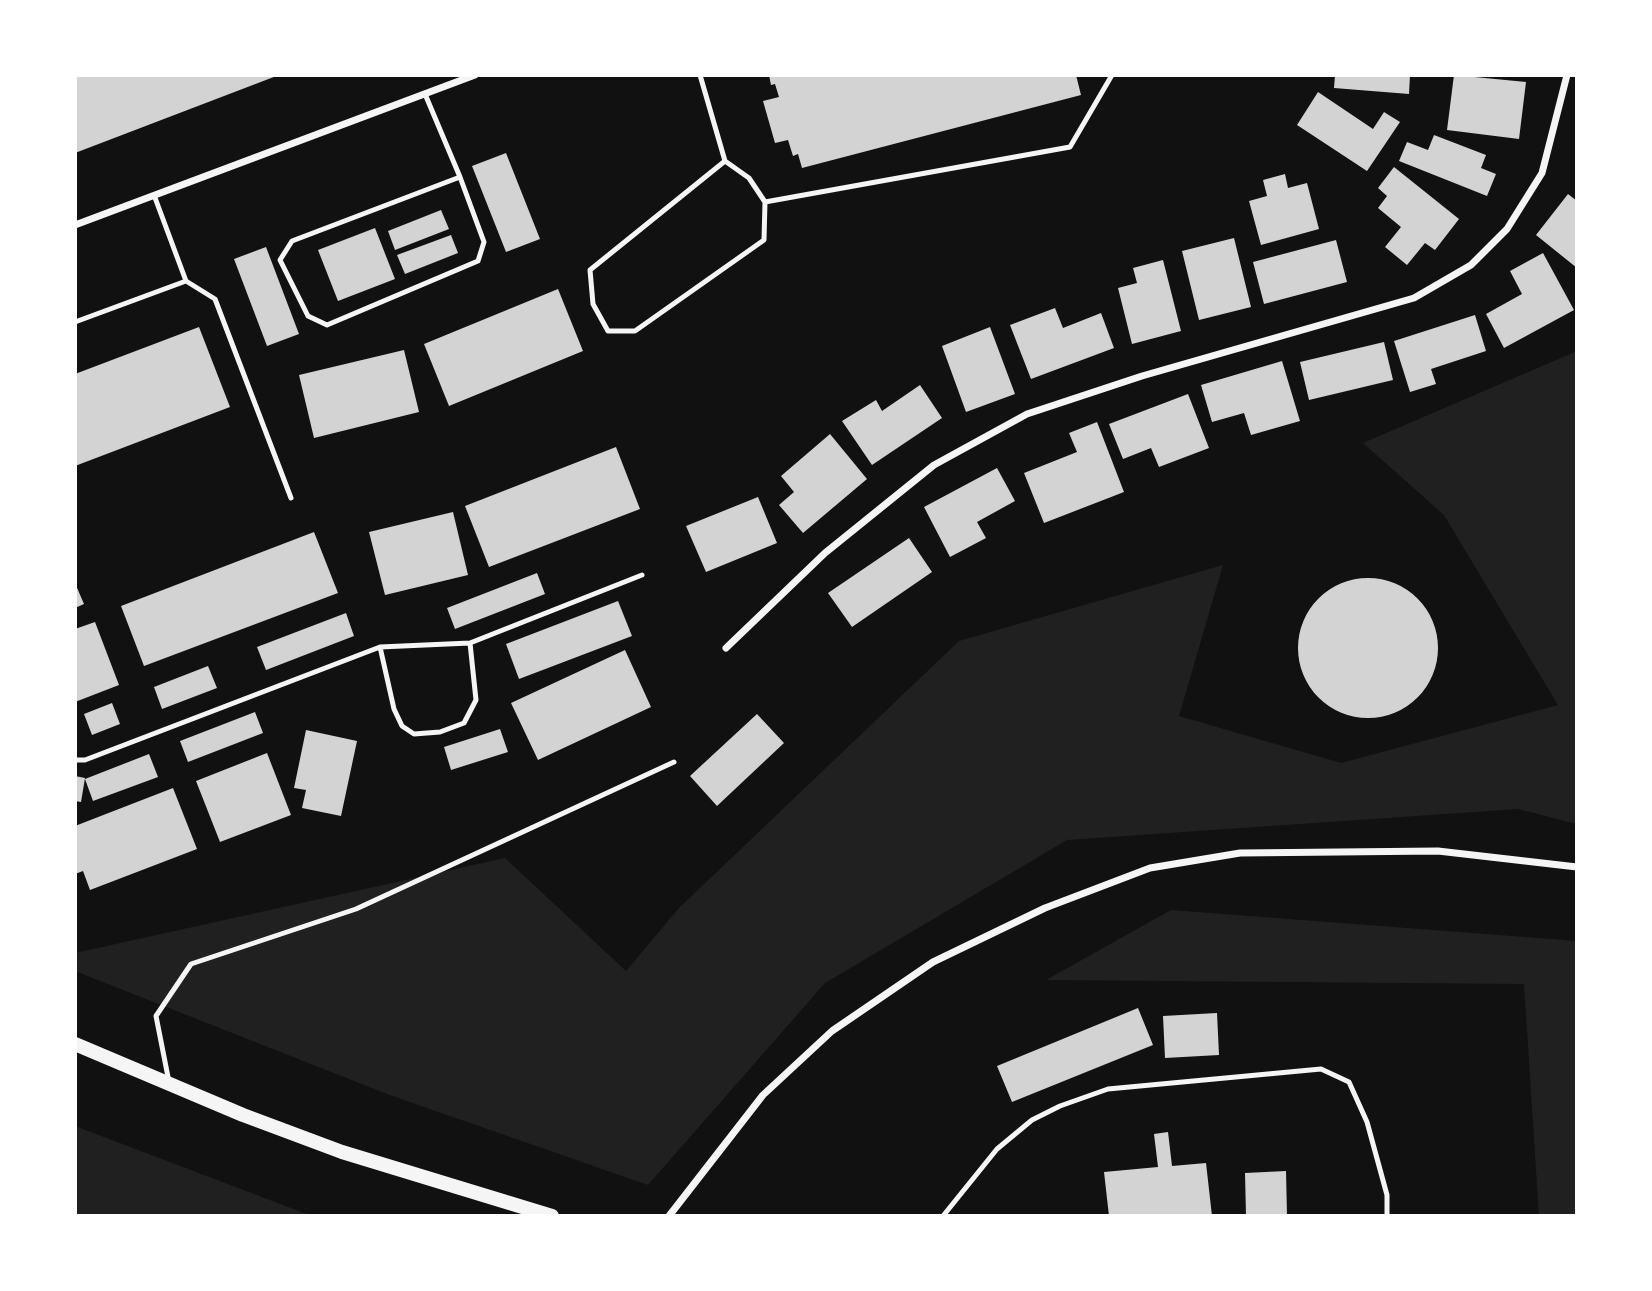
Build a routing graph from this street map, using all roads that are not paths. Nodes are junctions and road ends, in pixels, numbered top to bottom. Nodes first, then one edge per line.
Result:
1 (475, 75) edge
2 (700, 75) edge
3 (1112, 75) edge
4 (1567, 75) edge
5 (425, 94) junction
6 (725, 161) junction
7 (460, 177) junction
8 (154, 195) junction
9 (765, 202) junction
10 (75, 225) edge
11 (186, 281) junction
12 (75, 322) edge
13 (291, 498) dead end
14 (642, 575) dead end
15 (470, 643) junction
16 (380, 647) junction
17 (726, 648) dead end
18 (75, 760) edge
19 (674, 762) dead end
20 (1577, 867) edge
21 (75, 1044) edge
22 (170, 1084) junction
23 (552, 1216) edge
24 (669, 1216) edge
25 (943, 1216) edge
26 (1387, 1216) edge

1 - 5 street
2 - 6 lane
3 - 9 lane
4 - 17 street
5 - 7 lane
5 - 8 street
6 - 9 lane
6 - 9 lane
7 - 7 lane
8 - 10 street
8 - 11 lane
11 - 12 lane
11 - 13 lane
14 - 15 lane
15 - 16 lane
15 - 16 lane
16 - 18 lane
19 - 22 lane
20 - 24 street
21 - 22 main road
22 - 23 main road
25 - 26 lane

